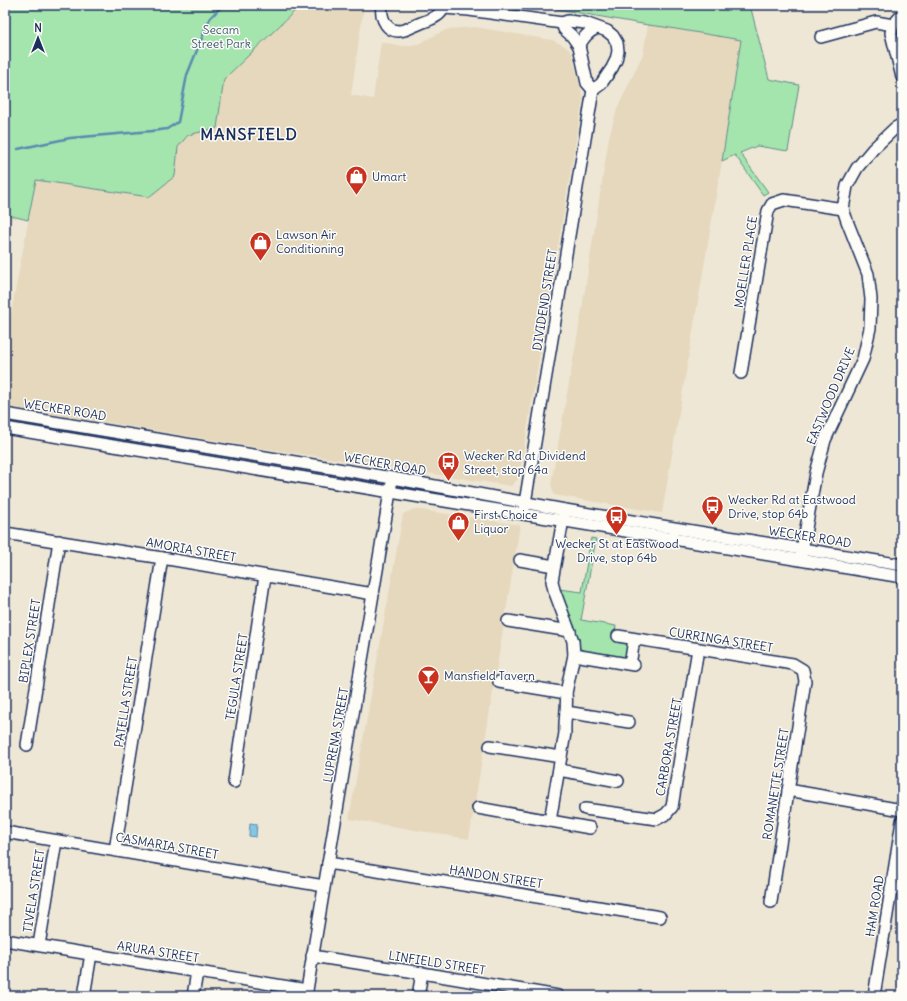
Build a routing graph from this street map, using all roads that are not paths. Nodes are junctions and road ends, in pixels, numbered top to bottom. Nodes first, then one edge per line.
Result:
1 (382, 5) edge
2 (442, 7) edge
3 (902, 15) edge
4 (562, 23) junction
5 (893, 25) junction
6 (597, 28) junction
7 (821, 37) dead end
8 (579, 46) junction
9 (902, 77) edge
10 (593, 90) junction
11 (902, 124) edge
12 (843, 209) junction
13 (741, 374) dead end
14 (5, 414) edge
15 (5, 428) edge
16 (94, 428) junction
17 (91, 442) junction
18 (182, 443) junction
19 (180, 457) junction
20 (392, 478) junction
21 (390, 492) junction
22 (525, 502) junction
23 (523, 514) junction
24 (564, 515) junction
25 (5, 533) edge
26 (59, 541) junction
27 (801, 555) junction
28 (162, 558) junction
29 (520, 560) dead end
30 (902, 564) edge
31 (554, 566) junction
32 (265, 576) junction
33 (902, 577) edge
34 (373, 594) junction
35 (508, 621) dead end
36 (570, 631) junction
37 (618, 636) dead end
38 (634, 639) junction
39 (698, 649) junction
40 (574, 655) junction
41 (803, 670) joint
42 (499, 682) dead end
43 (566, 693) junction
44 (566, 712) junction
45 (629, 722) dead end
46 (27, 745) dead end
47 (490, 746) dead end
48 (561, 757) junction
49 (559, 770) junction
50 (618, 780) dead end
51 (234, 782) dead end
52 (788, 790) junction
53 (478, 808) dead end
54 (585, 809) dead end
55 (902, 810) edge
56 (597, 820) junction
57 (550, 821) junction
58 (902, 821) edge
59 (5, 832) edge
60 (56, 841) junction
61 (115, 850) junction
62 (328, 863) junction
63 (324, 886) junction
64 (897, 889) edge
65 (771, 902) dead end
66 (660, 917) dead end
67 (5, 940) edge
68 (38, 945) junction
69 (91, 954) junction
70 (312, 956) junction
71 (197, 972) junction
72 (422, 973) junction
73 (306, 993) edge
74 (528, 994) edge
75 (84, 996) edge
76 (194, 996) edge
77 (418, 996) edge
78 (558, 996) edge
79 (874, 996) edge

1 - 2 street
2 - 4 street
3 - 5 street
4 - 6 street
4 - 8 street
5 - 7 street
5 - 9 street
6 - 8 street
6 - 10 street
8 - 10 street
10 - 22 street, DIVIDEND STREET
11 - 12 street, EASTWOOD DRIVE
12 - 13 street, MOELLER PLACE
12 - 27 street, EASTWOOD DRIVE
14 - 16 street, WECKER ROAD
15 - 17 street, WECKER ROAD
16 - 17 street
16 - 18 street, WECKER ROAD
17 - 19 street, WECKER ROAD
18 - 19 street
18 - 20 street, WECKER ROAD
19 - 21 street, WECKER ROAD
20 - 21 street, LUPRENA STREET
20 - 22 street, WECKER ROAD
21 - 23 street, WECKER ROAD
21 - 34 street, LUPRENA STREET
22 - 23 street, DIVIDEND STREET
22 - 24 street, WECKER ROAD
23 - 24 street, WECKER ROAD
24 - 27 street, WECKER ROAD
24 - 31 street
25 - 26 street, AMORIA STREET
26 - 28 street, AMORIA STREET
26 - 46 street, BIPLEX STREET
27 - 30 street, WECKER ROAD
27 - 33 street, WECKER ROAD
28 - 32 street, AMORIA STREET
28 - 61 street, PATELLA STREET
29 - 31 street
31 - 36 street
32 - 34 street, AMORIA STREET
32 - 51 street, TEGULA STREET
34 - 62 street, LUPRENA STREET
35 - 36 street
36 - 40 street
37 - 38 street, CURRINGA STREET
38 - 39 street, CURRINGA STREET
38 - 40 street
39 - 41 street, CURRINGA STREET
39 - 56 street, CARBORA STREET
40 - 43 street
41 - 52 street, ROMANETTE STREET
42 - 43 street
43 - 44 street
44 - 45 street
44 - 48 street
47 - 48 street
48 - 49 street
49 - 50 street
49 - 57 street
52 - 55 street
52 - 65 street, ROMANETTE STREET
53 - 57 street
54 - 56 street, CARBORA STREET
56 - 57 street
58 - 64 street, HAM ROAD
59 - 60 street, CASMARIA STREET
60 - 61 street, CASMARIA STREET
60 - 68 street, TIVELA STREET
61 - 63 street, CASMARIA STREET
62 - 63 street, LUPRENA STREET
62 - 66 street, HANDON STREET
63 - 70 street, LUPRENA STREET
64 - 79 street, HAM ROAD
67 - 68 street, ARURA STREET
68 - 69 street, ARURA STREET
69 - 71 street, ARURA STREET
69 - 75 street
70 - 72 street, LINFIELD STREET
70 - 73 street, LUPRENA STREET
71 - 73 street, ARURA STREET
71 - 76 street
72 - 74 street, LINFIELD STREET
72 - 77 street
74 - 78 street, LINFIELD STREET

